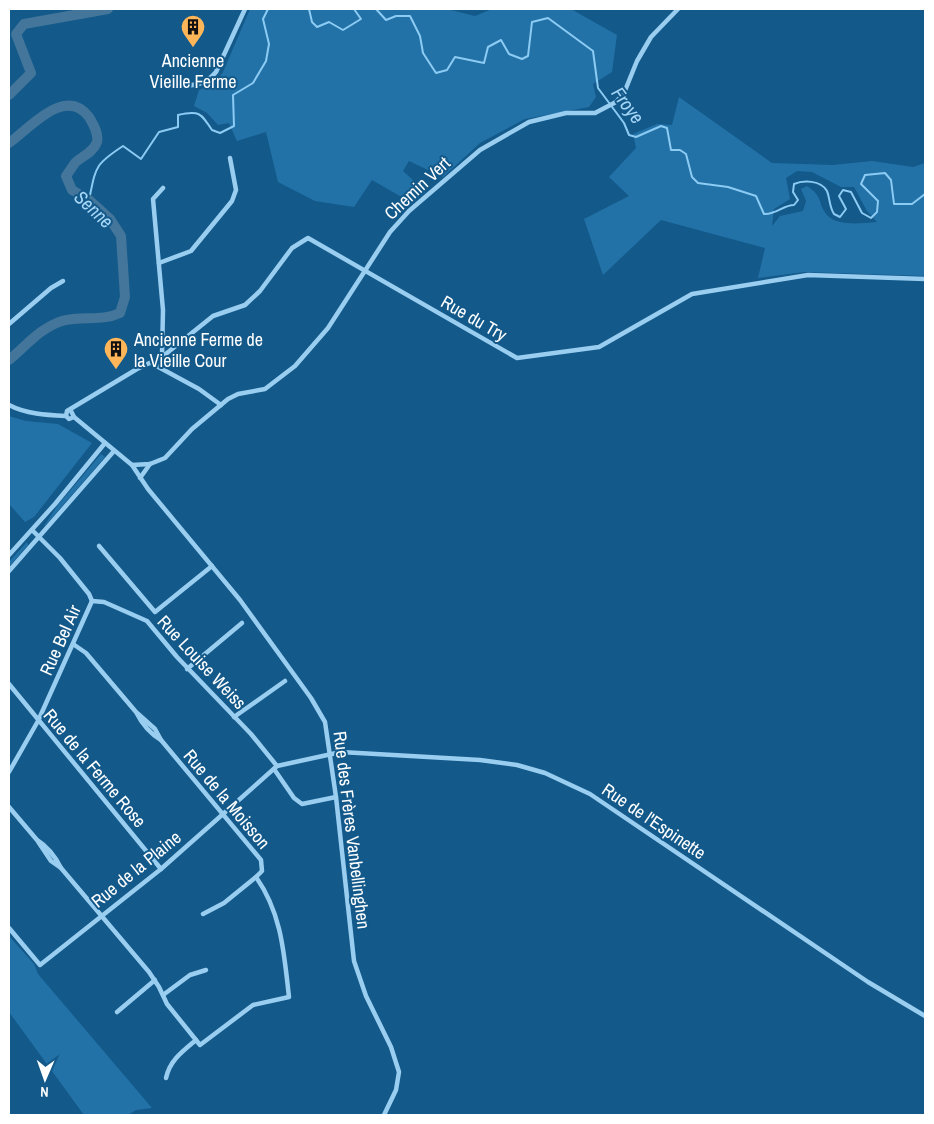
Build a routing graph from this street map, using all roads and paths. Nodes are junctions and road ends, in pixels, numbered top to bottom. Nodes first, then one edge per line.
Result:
1 (246, 9) edge
2 (678, 9) edge
3 (179, 85) dead end
4 (230, 158) dead end
5 (162, 188) dead end
6 (159, 263) junction
7 (364, 271) junction
8 (925, 279) edge
9 (63, 281) dead end
10 (9, 324) edge
11 (162, 357) junction
12 (151, 363) junction
13 (9, 405) edge
14 (220, 405) junction
15 (72, 411) junction
16 (66, 416) junction
17 (74, 417) junction
18 (104, 444) junction
19 (114, 451) junction
20 (150, 464) junction
21 (132, 465) junction
22 (140, 478) junction
23 (32, 530) junction
24 (39, 536) junction
25 (99, 546) dead end
26 (9, 555) edge
27 (212, 566) junction
28 (9, 571) edge
29 (92, 602) junction
30 (242, 623) dead end
31 (73, 644) junction
32 (187, 669) junction
33 (285, 681) dead end
34 (9, 684) edge
35 (234, 717) junction
36 (38, 721) junction
37 (330, 754) junction
38 (276, 767) junction
39 (9, 772) edge
40 (336, 797) junction
41 (9, 806) edge
42 (222, 814) junction
43 (161, 869) junction
44 (256, 877) junction
45 (203, 914) dead end
46 (101, 916) junction
47 (9, 928) edge
48 (206, 970) dead end
49 (155, 980) junction
50 (163, 995) junction
51 (117, 1012) dead end
52 (925, 1016) edge
53 (196, 1040) junction
54 (166, 1078) dead end
55 (384, 1115) edge

1 - 3 street
2 - 7 street, Chemin Vert
4 - 6 street
5 - 6 street
6 - 11 street
7 - 8 street, Rue du Try
7 - 11 street, Rue du Try
7 - 14 street, Chemin Vert
9 - 10 street
11 - 12 street, Rue du Try
12 - 14 street
12 - 15 street, Rue du Try
13 - 16 street
14 - 20 street, Chemin Vert
15 - 16 street
15 - 17 street, Rue des Frères Vanbellinghen
16 - 17 street
17 - 18 street, Rue des Frères Vanbellinghen
18 - 19 street, Rue des Frères Vanbellinghen
18 - 23 street
19 - 21 street, Rue des Frères Vanbellinghen
19 - 24 street
20 - 21 street, Chemin Vert
20 - 22 street, Chemin Vert
21 - 22 street, Rue des Frères Vanbellinghen
22 - 27 street, Rue des Frères Vanbellinghen
23 - 24 street, Rue Bel Air
23 - 26 street
24 - 28 street
24 - 29 street, Rue Bel Air
25 - 27 street
27 - 37 street, Rue des Frères Vanbellinghen
29 - 31 street, Rue Bel Air
29 - 32 street, Rue Louise Weiss
30 - 32 street
31 - 36 street, Rue Bel Air
31 - 42 street, Rue de la Moisson
32 - 35 street, Rue Louise Weiss
33 - 35 street
34 - 36 street, Rue de la Ferme Rose
35 - 38 street, Rue Louise Weiss
36 - 39 street, Rue Bel Air
36 - 43 street, Rue de la Ferme Rose
37 - 38 street, Rue de l'Espinette
37 - 40 street, Rue des Frères Vanbellinghen
37 - 52 street, Rue de l'Espinette
38 - 40 street, Rue Louise Weiss
38 - 42 street, Rue de la Plaine
40 - 55 street, Rue des Frères Vanbellinghen
41 - 46 street
42 - 43 street, Rue de la Plaine
42 - 44 street, Rue de la Moisson
43 - 46 street, Rue de la Plaine
44 - 45 street, Rue de la Moisson
44 - 53 street, Rue de la Moisson
46 - 47 street, Rue de la Plaine
46 - 49 street
48 - 50 street
49 - 50 street
49 - 51 street
50 - 53 street
53 - 54 street

